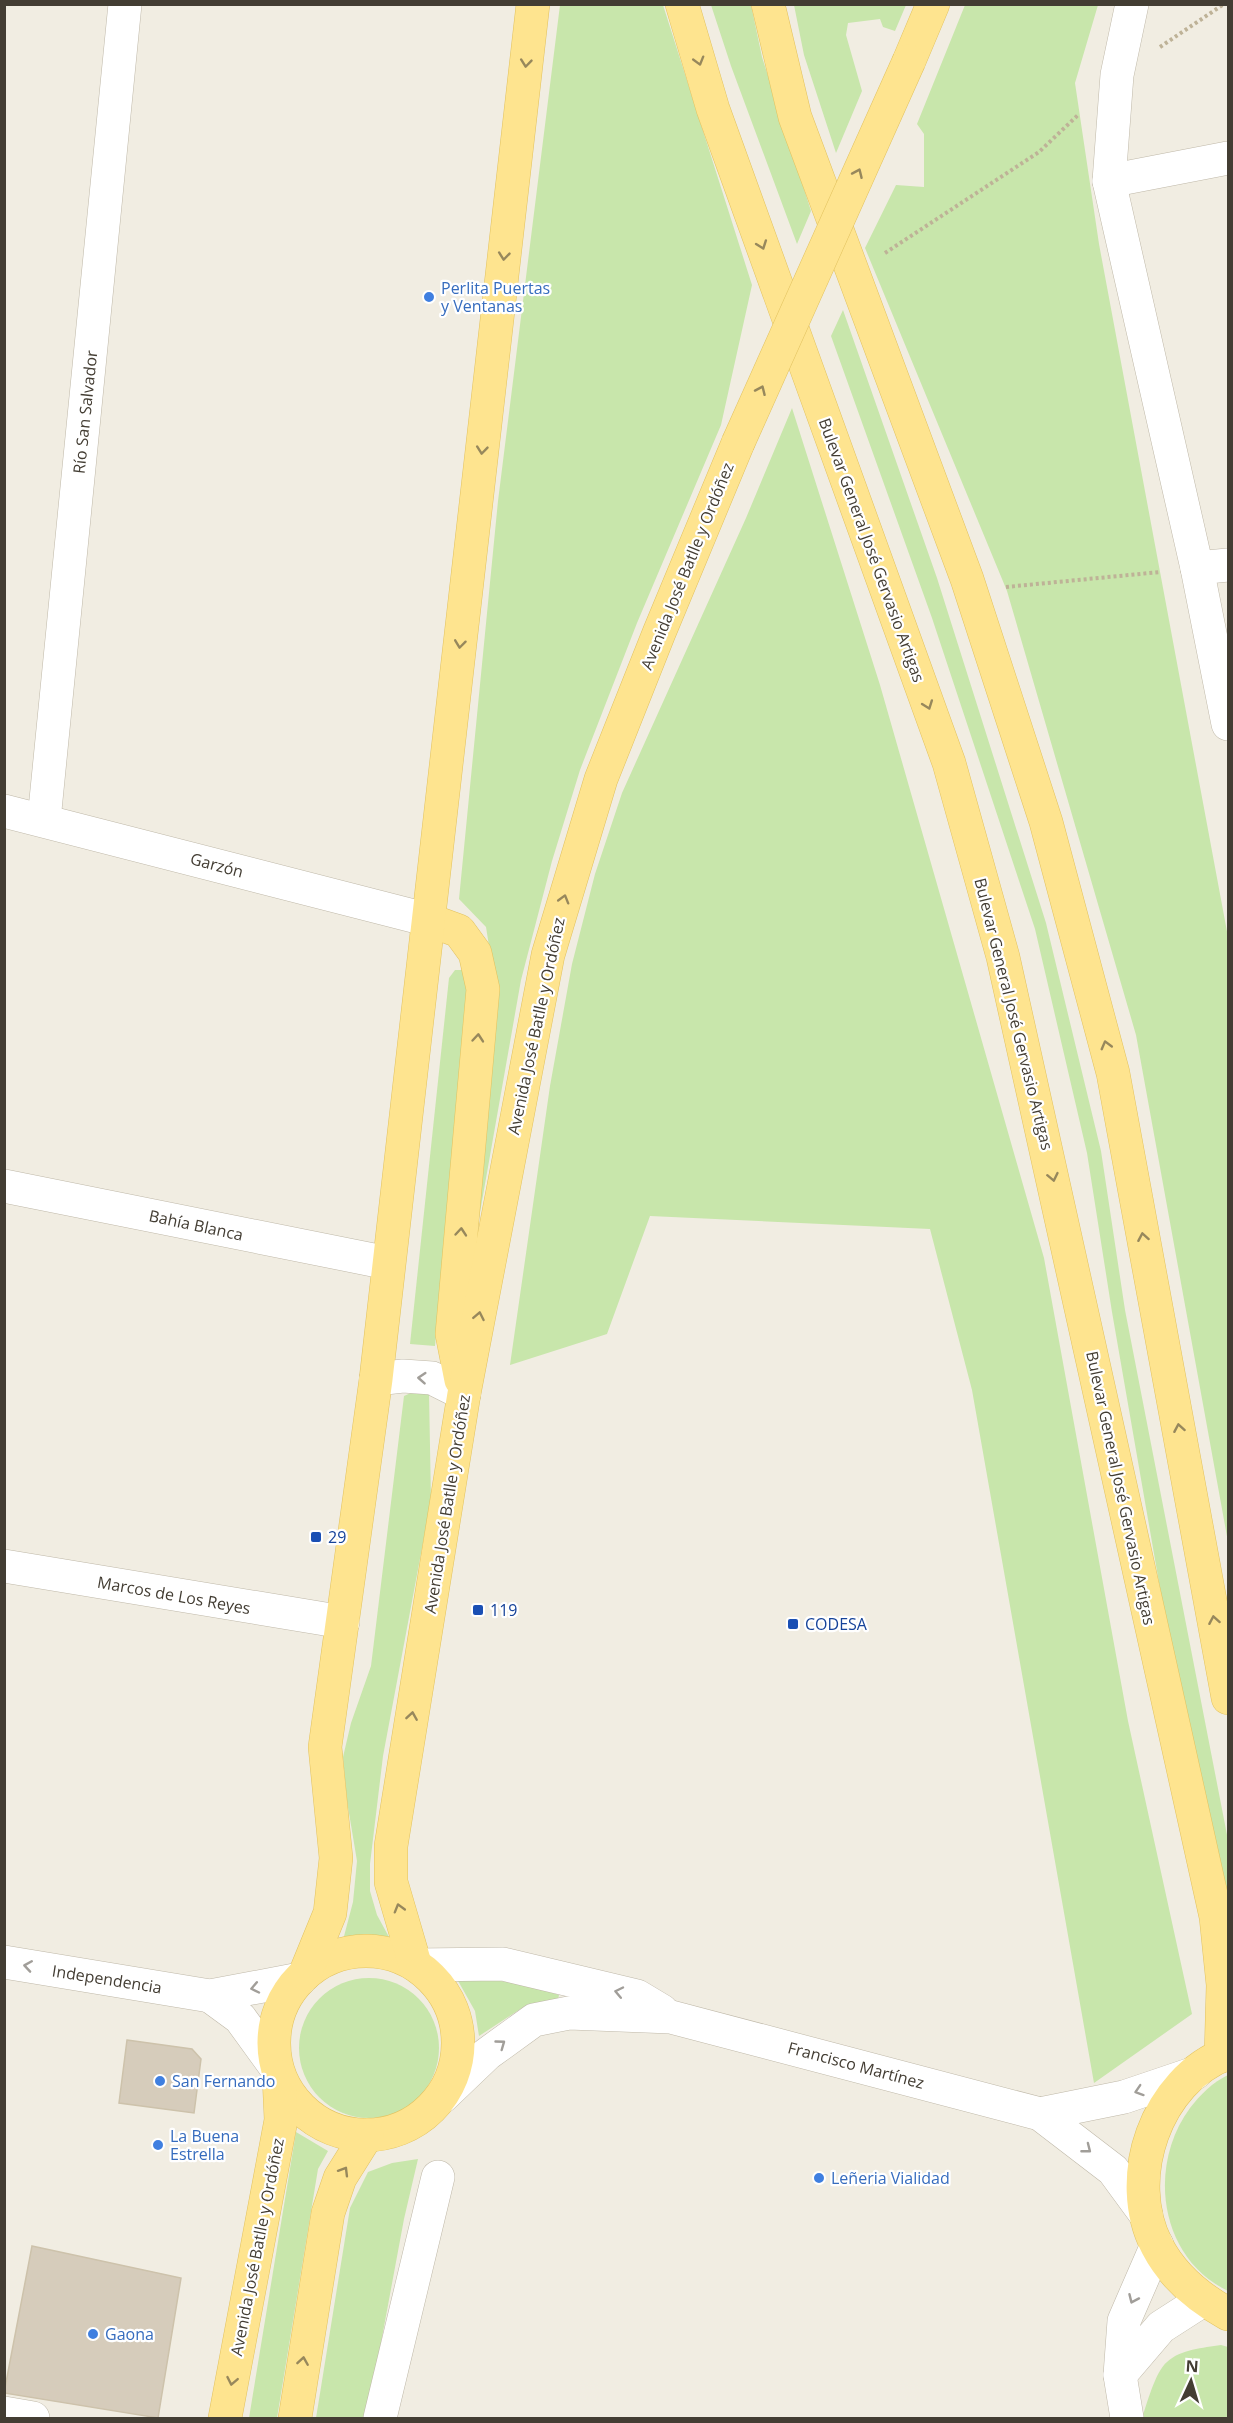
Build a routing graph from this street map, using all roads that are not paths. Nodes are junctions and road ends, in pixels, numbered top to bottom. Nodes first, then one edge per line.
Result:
1 (125, 4) edge
2 (533, 4) edge
3 (682, 4) edge
4 (768, 4) edge
5 (933, 4) edge
6 (1132, 4) edge
7 (1228, 158) edge
8 (1109, 181) junction
9 (1228, 565) edge
10 (1197, 568) junction
11 (1228, 724) edge
12 (4, 811) edge
13 (44, 820) junction
14 (429, 920) junction
15 (4, 1186) edge
16 (388, 1263) junction
17 (376, 1379) junction
18 (464, 1394) junction
19 (4, 1566) edge
20 (343, 1622) junction
21 (1228, 1698) edge
22 (4, 1962) edge
23 (415, 1965) junction
24 (302, 1976) junction
25 (210, 1996) junction
26 (671, 2017) junction
27 (1215, 2061) edge
28 (278, 2072) junction
29 (442, 2097) junction
30 (1040, 2114) junction
31 (367, 2135) junction
32 (438, 2177) dead end
33 (1152, 2230) junction
34 (1216, 2307) edge
35 (1120, 2375) junction
36 (4, 2414) edge
37 (33, 2418) edge
38 (225, 2418) edge
39 (295, 2418) edge
40 (380, 2418) edge
41 (1127, 2418) edge

1 - 13 street, Río San Salvador
2 -> 14 main road
3 -> 27 main road, Bulevar General José Gervasio Artigas
21 -> 4 main road
18 -> 5 main road, Avenida José Batlle y Ordóñez, bridge
6 - 8 street
7 - 8 street
8 - 10 street
9 - 10 street
10 - 11 street
12 - 13 street, Garzón
13 - 14 street, Garzón
14 - 16 main road
18 -> 14 main road
15 - 16 street, Bahía Blanca
16 - 17 main road
18 -> 17 street
17 - 20 main road
23 -> 18 main road, Avenida José Batlle y Ordóñez
19 - 20 street, Marcos de Los Reyes
20 - 24 main road
25 -> 22 street, Independencia
23 - 24 main road
26 -> 23 street, Francisco Martínez
23 - 29 main road
24 -> 25 street, Independencia
24 - 28 main road
25 - 28 street, Independencia
29 -> 26 street, Francisco Martínez
26 - 30 street, Francisco Martínez
27 -> 30 street, Francisco Martínez
27 - 33 main road
28 - 31 main road
28 -> 38 main road, Avenida José Batlle y Ordóñez
29 - 31 main road
30 -> 33 street, Francisco Martínez
39 -> 31 main road
32 - 40 street
33 - 34 main road
33 -> 35 street
34 - 35 street
35 - 41 street
36 - 37 street

